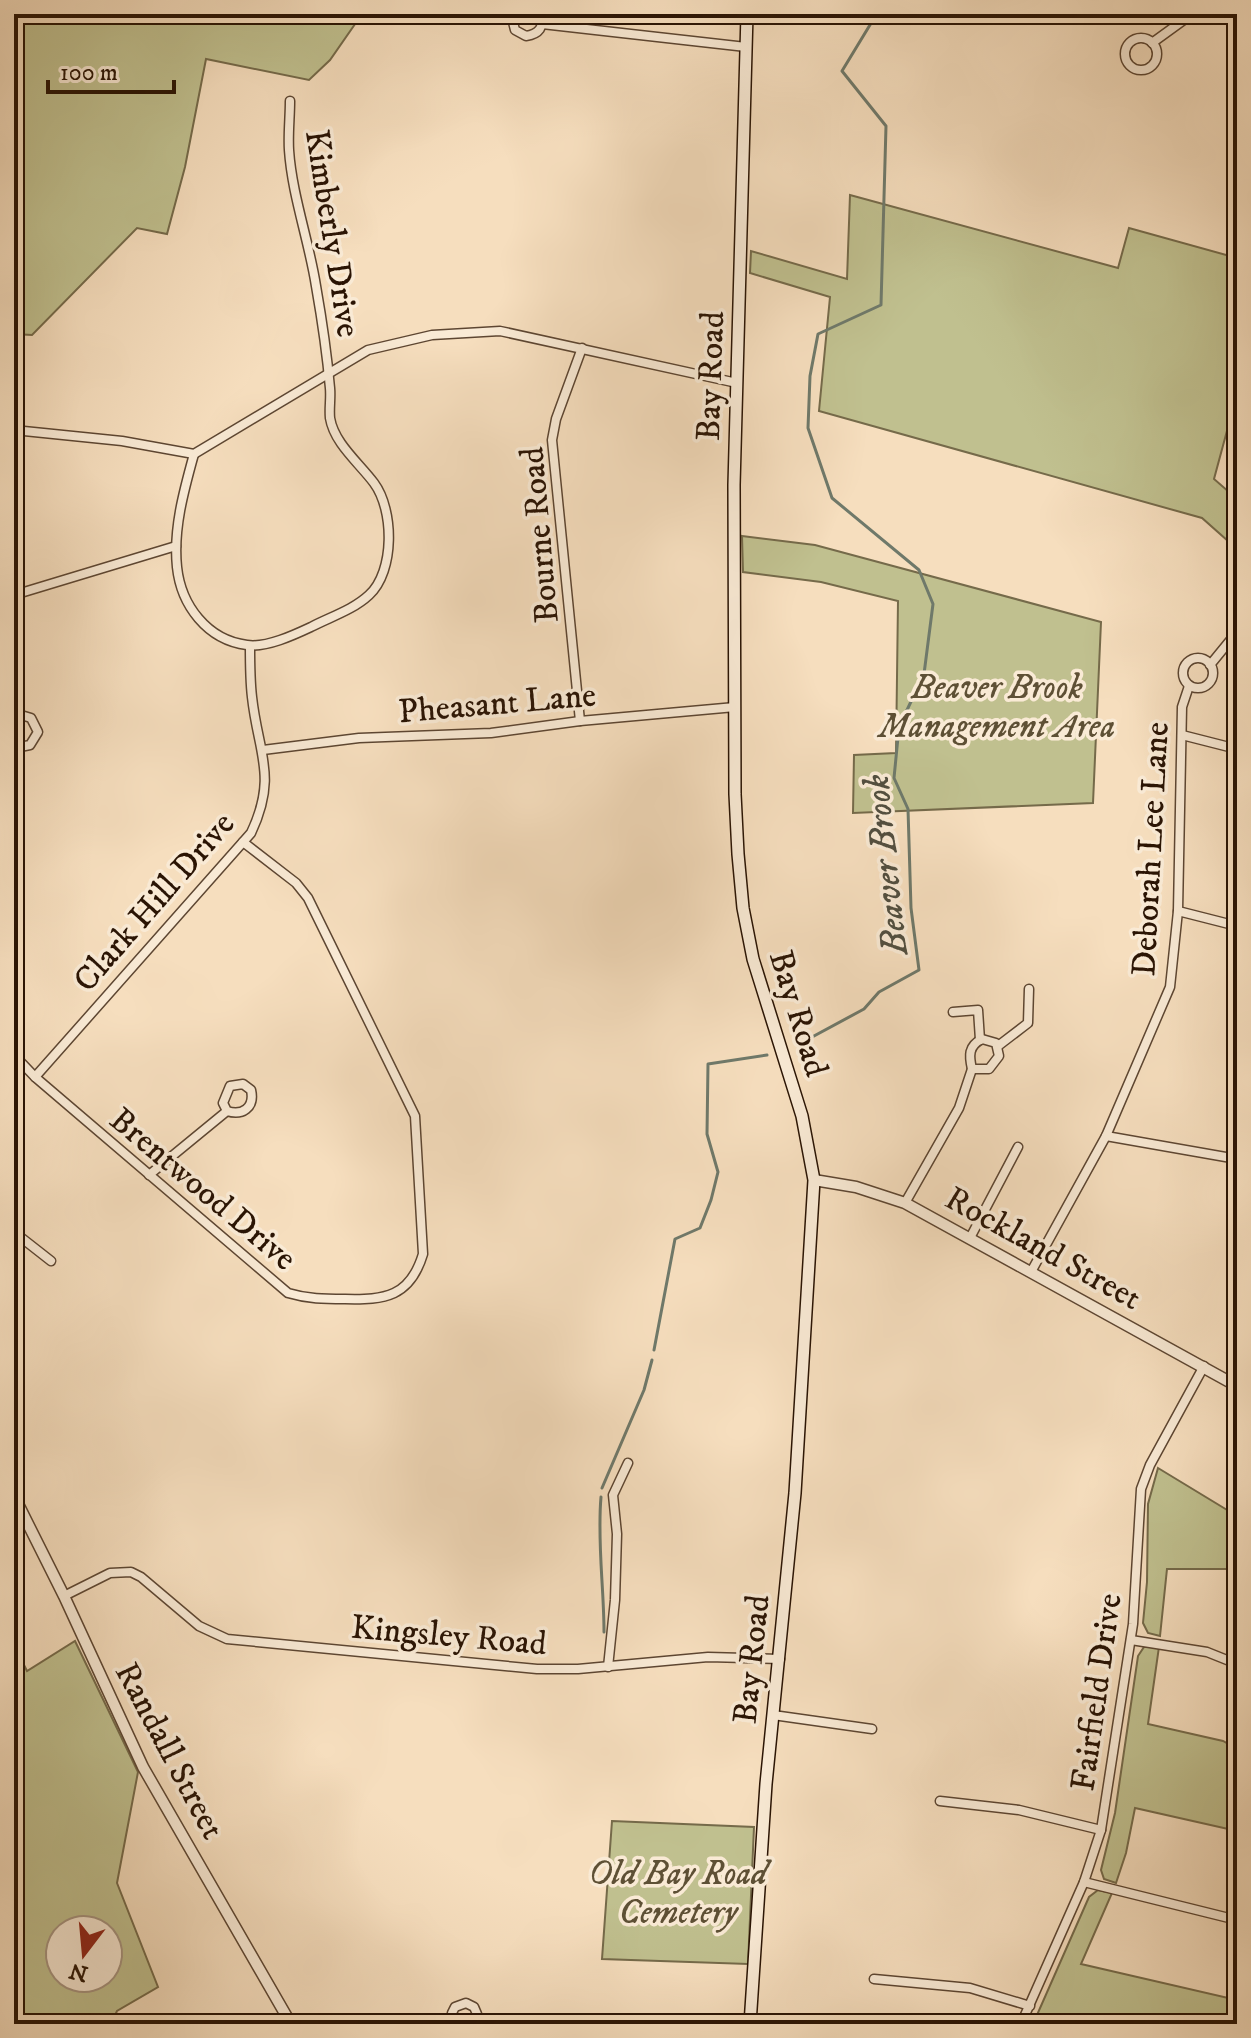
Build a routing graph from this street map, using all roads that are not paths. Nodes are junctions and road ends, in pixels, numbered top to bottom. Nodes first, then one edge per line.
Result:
1 (515, 14) edge
2 (747, 14) edge
3 (1192, 14) edge
4 (541, 19) edge
5 (1152, 43) dead end
6 (746, 47) junction
7 (290, 101) dead end
8 (582, 348) junction
9 (328, 373) junction
10 (737, 383) junction
11 (14, 430) edge
12 (194, 454) junction
13 (176, 546) junction
14 (14, 595) edge
15 (1237, 632) edge
16 (250, 646) junction
17 (1210, 665) junction
18 (1189, 686) junction
19 (735, 707) junction
20 (14, 718) edge
21 (580, 721) junction
22 (1182, 735) junction
23 (17, 746) edge
24 (1237, 749) edge
25 (263, 750) junction
26 (14, 777) edge
27 (243, 842) junction
28 (1178, 911) junction
29 (1237, 926) edge
30 (1029, 989) dead end
31 (953, 1012) dead end
32 (980, 1040) junction
33 (998, 1046) junction
34 (14, 1055) edge
35 (972, 1069) junction
36 (35, 1077) junction
37 (227, 1111) dead end
38 (1106, 1136) junction
39 (1018, 1147) dead end
40 (1237, 1159) edge
41 (149, 1175) junction
42 (814, 1180) junction
43 (905, 1203) junction
44 (14, 1232) edge
45 (970, 1238) junction
46 (51, 1261) dead end
47 (1031, 1272) junction
48 (1204, 1366) junction
49 (1237, 1386) edge
50 (628, 1463) dead end
51 (14, 1496) edge
52 (64, 1596) junction
53 (1131, 1640) junction
54 (780, 1659) junction
55 (1237, 1664) edge
56 (608, 1667) junction
57 (773, 1715) junction
58 (872, 1729) dead end
59 (940, 1801) dead end
60 (1101, 1830) junction
61 (1084, 1882) junction
62 (1237, 1920) edge
63 (874, 1979) dead end
64 (1030, 2006) junction
65 (291, 2024) edge
66 (454, 2024) edge
67 (474, 2024) edge
68 (750, 2024) edge
69 (1021, 2024) edge

1 - 4 street
2 - 6 main road, Bay Road
3 - 5 street
4 - 6 street
6 - 10 main road, Bay Road
7 - 9 street, Kimberly Drive
8 - 9 street
8 - 10 street
8 - 21 street, Bourne Road
9 - 12 street
9 - 16 street, Kimberly Drive
10 - 19 main road, Bay Road
11 - 12 street
12 - 13 street
13 - 14 street
13 - 16 street
15 - 17 street, Deborah Lee Lane
16 - 25 street, Clark Hill Drive
17 - 18 street, Deborah Lee Lane
17 - 18 street, Deborah Lee Lane
18 - 22 street, Deborah Lee Lane
19 - 21 street, Pheasant Lane
19 - 42 main road, Bay Road
20 - 23 street
21 - 25 street, Pheasant Lane
22 - 24 street
22 - 28 street, Deborah Lee Lane
23 - 26 street
25 - 27 street, Clark Hill Drive
27 - 36 street, Clark Hill Drive
27 - 41 street, Brentwood Drive
28 - 29 street
28 - 38 street, Deborah Lee Lane
30 - 33 street
31 - 32 street
32 - 33 street
32 - 35 street
33 - 35 street
34 - 36 street, Brentwood Drive
35 - 43 street
36 - 41 street, Brentwood Drive
37 - 41 street
38 - 40 street
38 - 47 street, Deborah Lee Lane
39 - 45 street
42 - 43 street, Rockland Street
42 - 54 main road, Bay Road
43 - 45 street, Rockland Street
44 - 46 street
45 - 47 street, Rockland Street
47 - 48 street, Rockland Street
48 - 49 street, Rockland Street
48 - 53 street, Fairfield Drive
50 - 56 street
51 - 52 street, Randall Street
52 - 56 street, Kingsley Road
52 - 65 street, Randall Street
53 - 55 street
53 - 60 street, Fairfield Drive
54 - 56 street, Kingsley Road
54 - 57 main road, Bay Road
57 - 58 street
57 - 68 main road, Bay Road
59 - 60 street
60 - 61 street, Fairfield Drive
61 - 62 street
61 - 64 street, Fairfield Drive
63 - 64 street
64 - 69 street, Fairfield Drive
66 - 67 street

